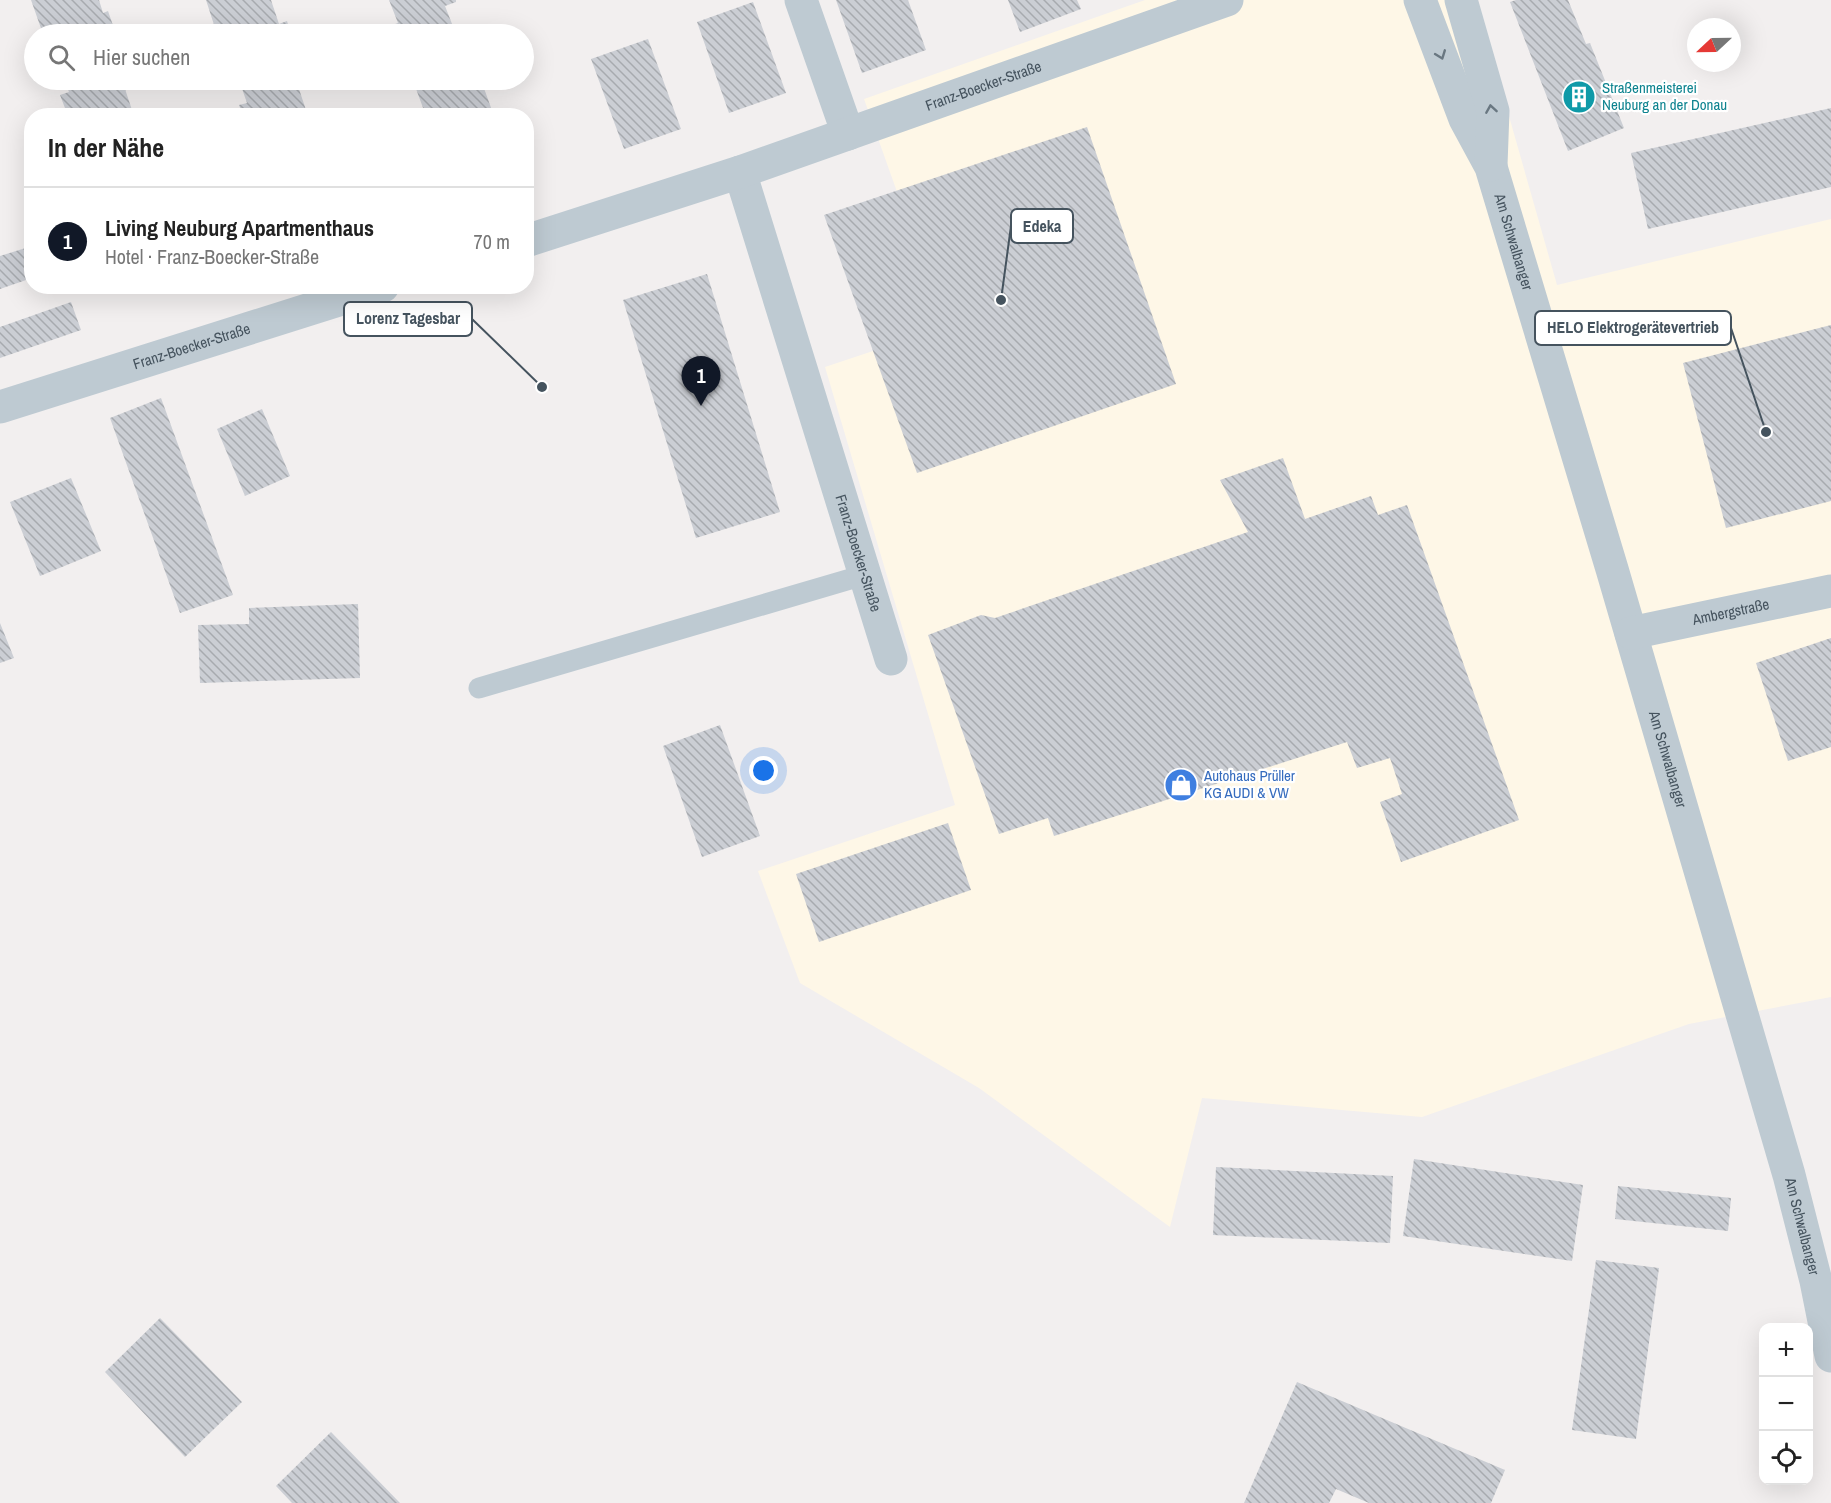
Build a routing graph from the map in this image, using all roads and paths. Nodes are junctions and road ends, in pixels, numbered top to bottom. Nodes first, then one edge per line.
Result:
1 (801, 0) edge
2 (1227, 0) edge
3 (1420, 0) edge
4 (1461, 0) edge
5 (848, 134) junction
6 (1491, 167) junction
7 (740, 172) junction
8 (534, 238) edge
9 (358, 294) edge
10 (0, 407) edge
11 (864, 574) junction
12 (1831, 591) edge
13 (1631, 633) junction
14 (891, 659) dead end
15 (479, 688) dead end
16 (1824, 1279) edge
17 (1831, 1356) edge

1 - 5 street
2 - 5 street, Franz-Boecker-Straße
3 -> 6 street, Am Schwalbanger
6 -> 4 street, Am Schwalbanger
5 - 7 street, Franz-Boecker-Straße
6 - 13 street, Am Schwalbanger
7 - 8 street, Franz-Boecker-Straße
7 - 11 street, Franz-Boecker-Straße
9 - 10 street, Franz-Boecker-Straße
11 - 14 street, Franz-Boecker-Straße
11 - 15 lane
12 - 13 street, Ambergstraße
13 - 16 street, Am Schwalbanger
16 - 17 street, Am Schwalbanger

